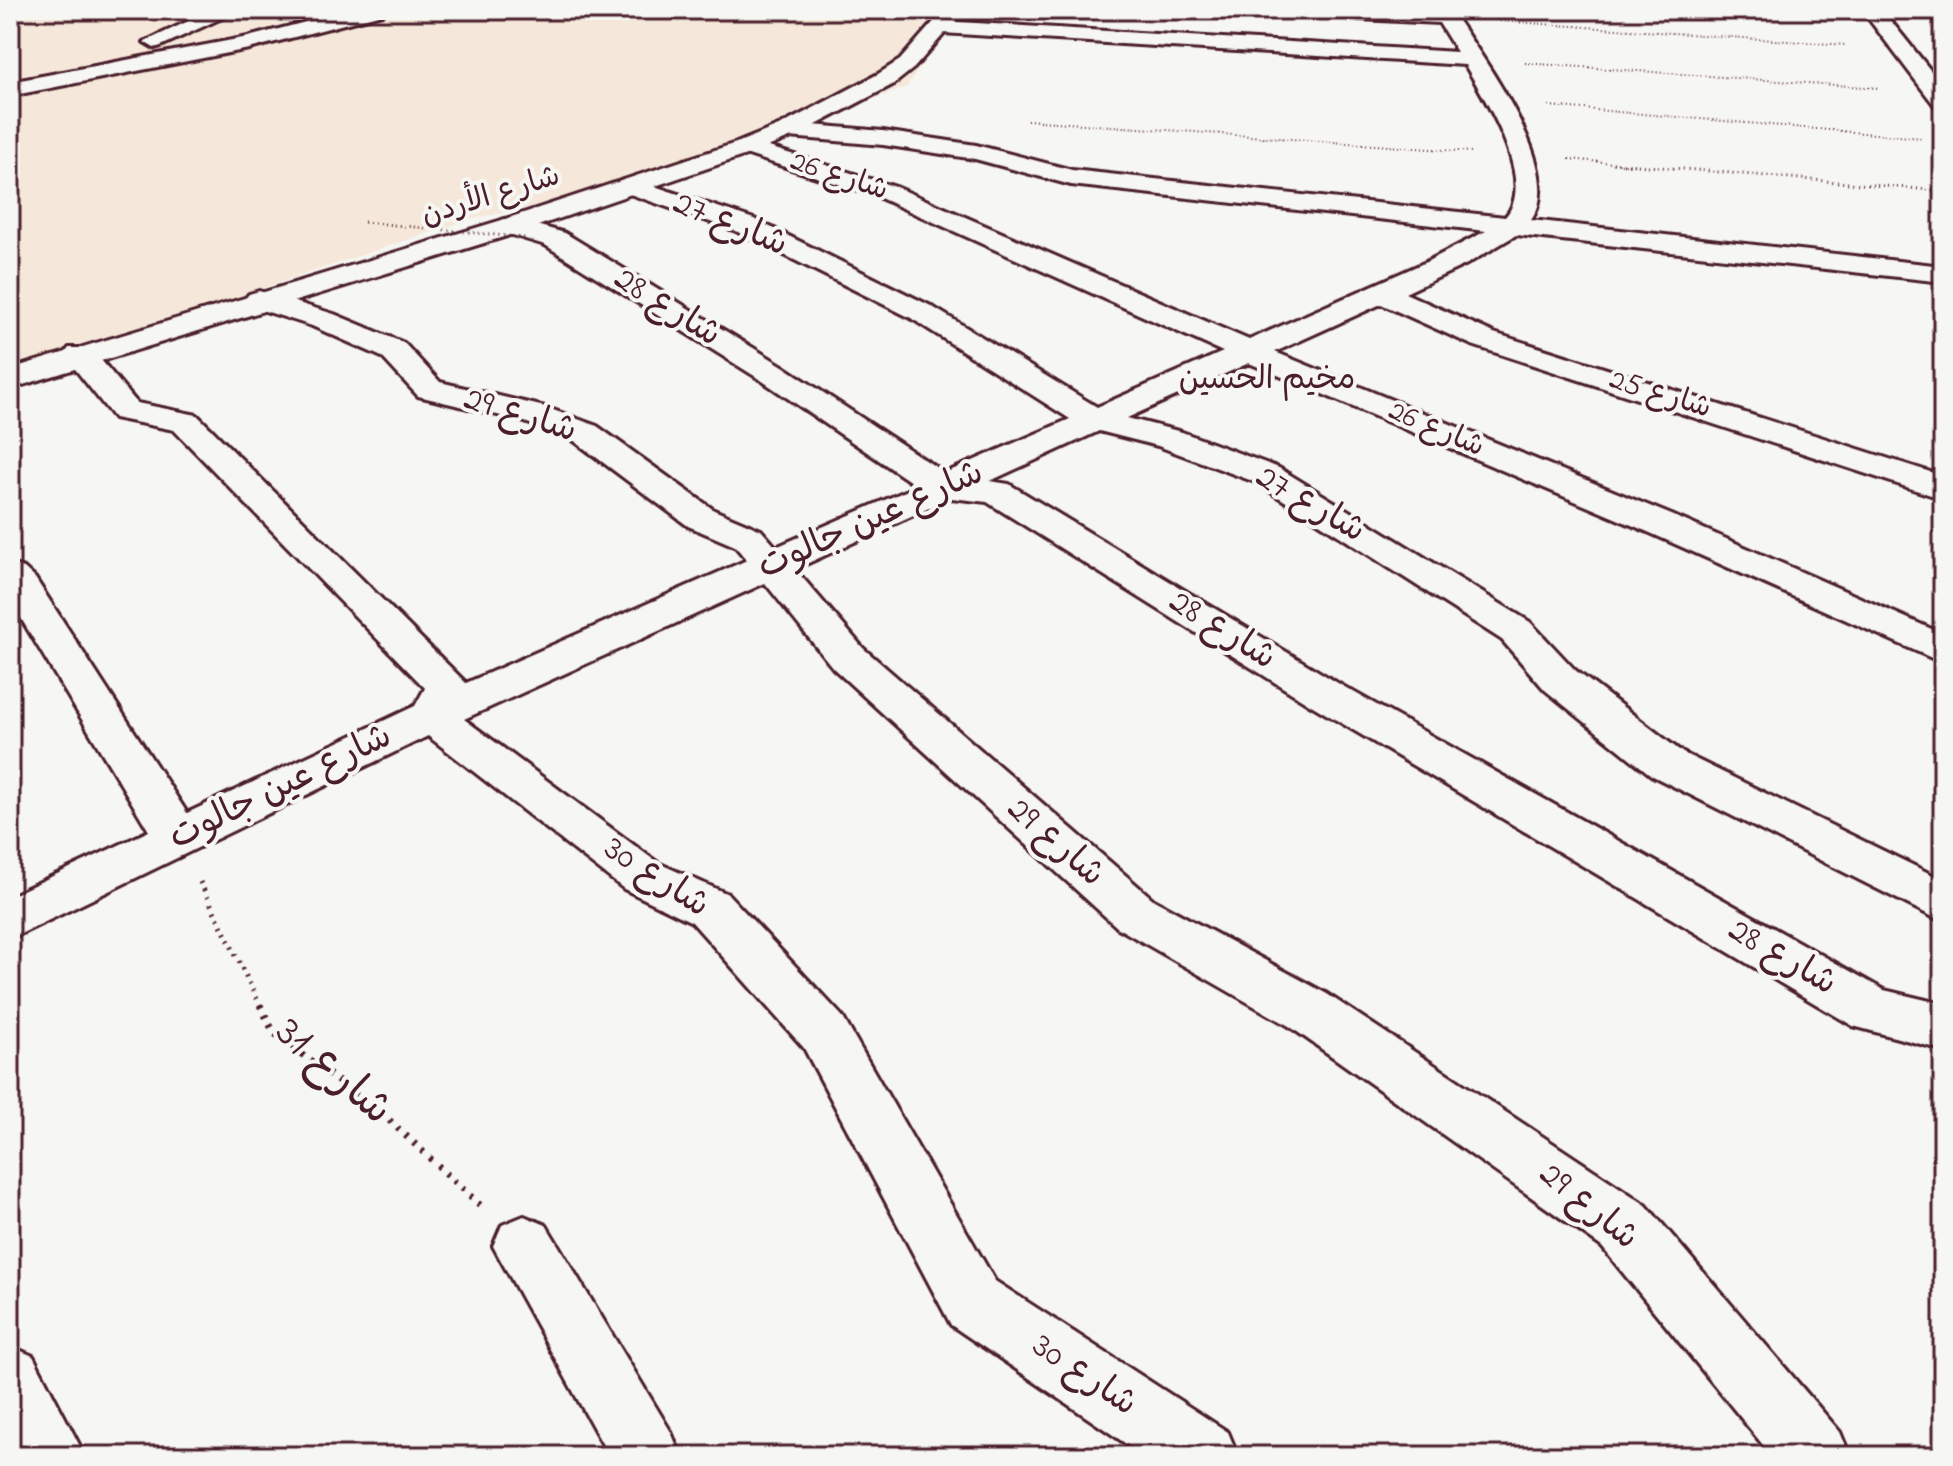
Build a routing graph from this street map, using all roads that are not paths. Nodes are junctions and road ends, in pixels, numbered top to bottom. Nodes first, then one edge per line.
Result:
1 (229, 10) edge
2 (375, 10) edge
3 (1301, 10) edge
4 (1872, 10) edge
5 (1443, 14) edge
6 (939, 16) edge
7 (1471, 59) junction
8 (73, 76) junction
9 (1935, 86) edge
10 (10, 89) edge
11 (789, 130) junction
12 (747, 147) junction
13 (633, 187) junction
14 (1510, 226) junction
15 (519, 232) junction
16 (1943, 274) edge
17 (1381, 293) junction
18 (259, 300) junction
19 (1249, 352) junction
20 (80, 355) junction
21 (10, 359) edge
22 (10, 379) edge
23 (1097, 421) junction
24 (942, 487) junction
25 (1943, 488) edge
26 (772, 565) junction
27 (10, 576) edge
28 (1943, 650) edge
29 (431, 716) junction
30 (178, 838) junction
31 (1943, 902) edge
32 (10, 919) edge
33 (1943, 1027) edge
34 (524, 1246) road end
35 (10, 1379) edge
36 (51, 1456) edge
37 (647, 1456) edge
38 (1204, 1456) edge
39 (1816, 1456) edge

1 - 8 main road
2 - 8 main road
3 - 5 main road
4 - 9 main road
5 - 7 main road, شارع عين جالوت
6 - 7 main road
6 - 11 main road, شارع الأردن
6 - 21 main road, شارع الأردن
7 - 14 main road, شارع عين جالوت
8 - 10 main road
11 - 12 main road, شارع الأردن
11 - 14 main road
12 - 13 main road, شارع الأردن
12 - 19 main road, شارع 26
13 - 15 main road, شارع الأردن
13 - 23 main road, شارع 27
14 - 16 main road
14 - 17 main road, شارع عين جالوت
15 - 18 main road, شارع الأردن
15 - 24 main road, شارع 28
17 - 19 main road, شارع عين جالوت
17 - 25 main road, شارع 25
18 - 20 main road, شارع الأردن
18 - 26 main road, شارع 29
19 - 23 main road, شارع عين جالوت
19 - 28 main road, شارع 26
20 - 22 main road, شارع الأردن
20 - 29 main road
23 - 24 main road, شارع عين جالوت
23 - 31 main road, شارع 27
24 - 26 main road, شارع عين جالوت
24 - 33 main road, شارع 28
26 - 29 main road, شارع عين جالوت
26 - 39 main road, شارع 29
27 - 30 main road
29 - 30 main road, شارع عين جالوت
29 - 38 main road, شارع 30
30 - 32 main road, شارع عين جالوت
34 - 37 main road
35 - 36 main road

